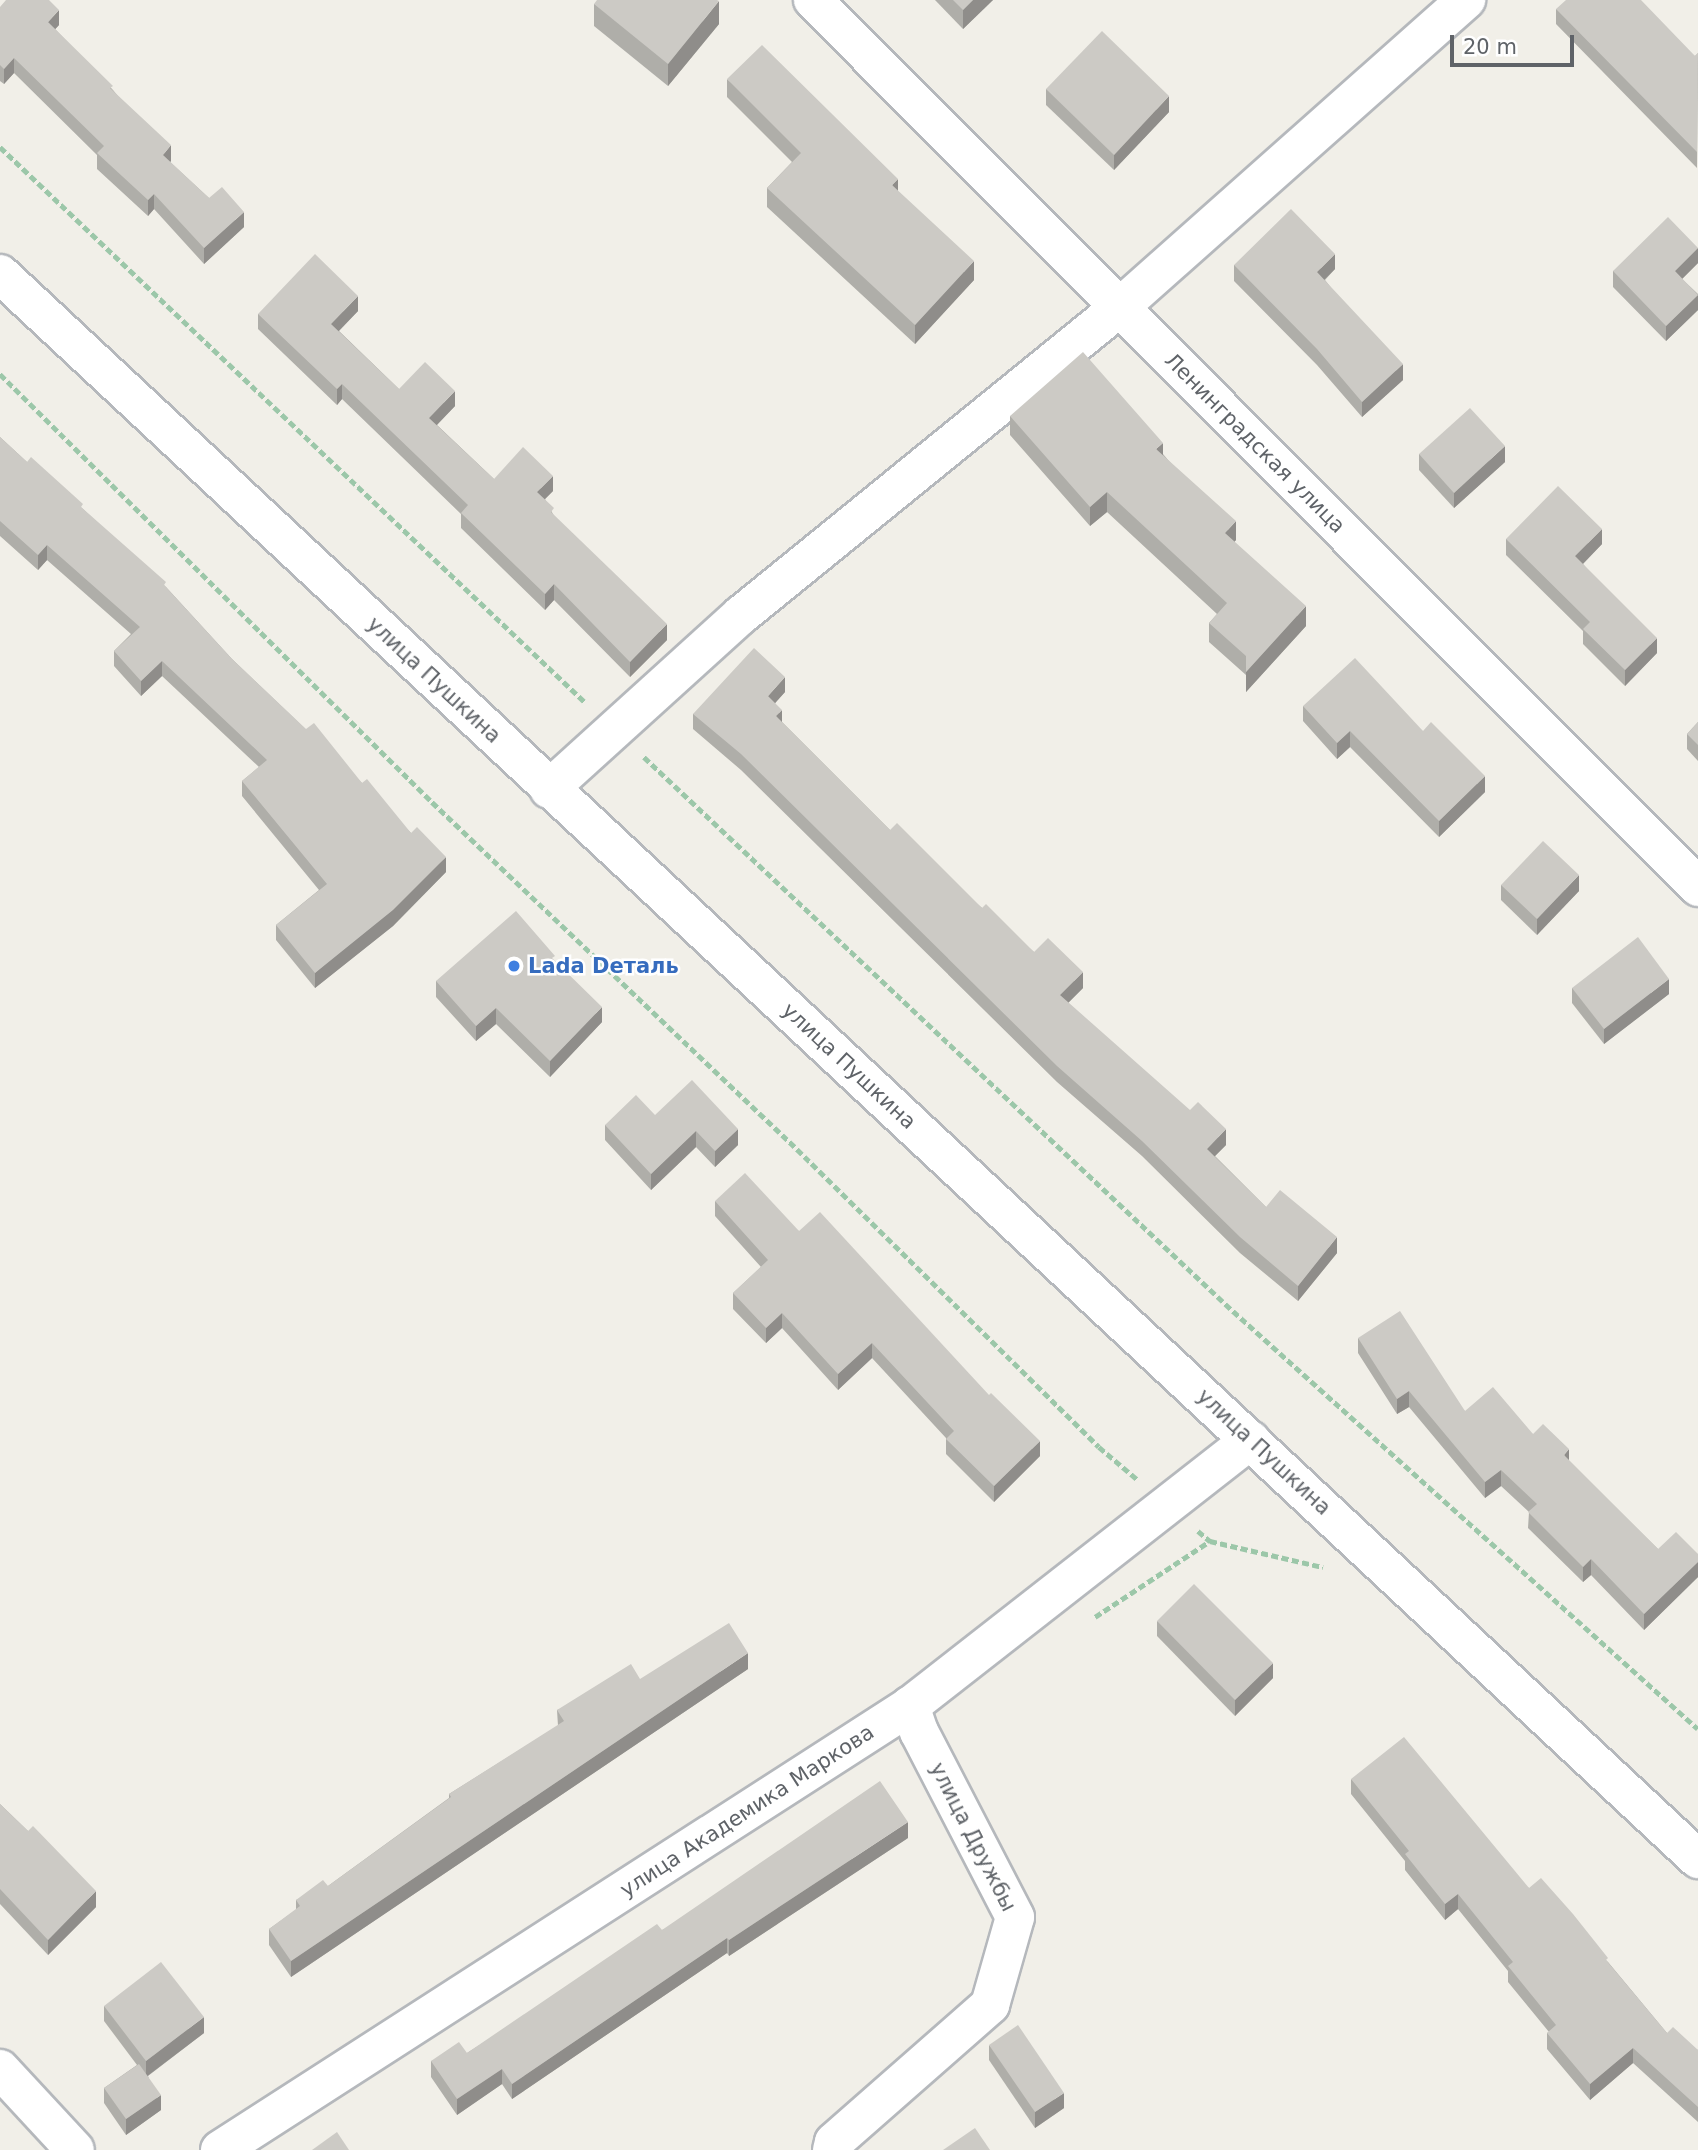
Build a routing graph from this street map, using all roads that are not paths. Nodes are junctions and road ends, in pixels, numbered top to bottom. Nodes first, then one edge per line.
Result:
1 (813, 0) edge
2 (1466, 0) edge
3 (0, 274) edge
4 (1120, 307) junction
5 (550, 789) junction
6 (1698, 887) edge
7 (1251, 1440) junction
8 (910, 1706) junction
9 (1698, 1859) edge
10 (0, 2069) edge
11 (75, 2150) edge
12 (220, 2150) edge
13 (832, 2150) edge

1 - 4 street, Ленинградская улица
2 - 4 street
3 - 5 street, улица Пушкина
4 - 5 street
4 - 6 street, Ленинградская улица
5 - 7 street, улица Пушкина
7 - 8 street, улица Академика Маркова
7 - 9 street, улица Пушкина
8 - 12 street, улица Академика Маркова
8 - 13 street, улица Дружбы
10 - 11 street

